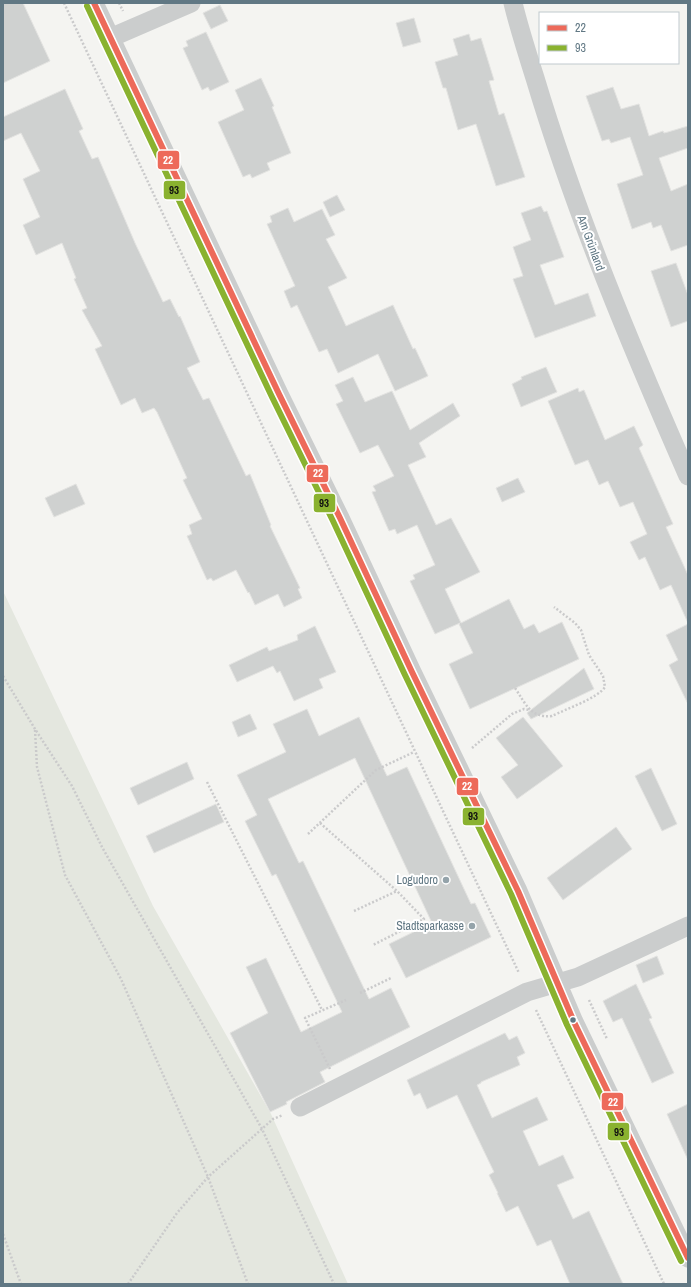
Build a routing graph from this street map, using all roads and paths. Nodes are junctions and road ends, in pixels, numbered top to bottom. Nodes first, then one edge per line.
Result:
1 (64, 3) edge
2 (94, 3) edge
3 (191, 3) edge
4 (512, 3) edge
5 (110, 38) junction
6 (688, 476) edge
7 (554, 607) dead end
8 (3, 676) edge
9 (515, 688) dead end
10 (529, 710) junction
11 (35, 729) junction
12 (471, 749) dead end
13 (414, 752) junction
14 (207, 782) dead end
15 (320, 823) junction
16 (308, 834) dead end
17 (397, 891) junction
18 (354, 911) dead end
19 (688, 926) edge
20 (373, 944) dead end
21 (391, 978) dead end
22 (557, 984) junction
23 (528, 992) junction
24 (360, 993) dead end
25 (346, 1000) dead end
26 (322, 1010) junction
27 (339, 1087) junction
28 (300, 1107) joint
29 (262, 1129) junction
30 (208, 1177) junction
31 (3, 1234) edge
32 (688, 1258) edge
33 (21, 1284) edge
34 (128, 1284) edge
35 (248, 1284) edge
36 (334, 1284) edge
37 (664, 1284) edge

1 - 13 path
2 - 5 street
3 - 5 street
4 - 6 street, Am Grünland
5 - 22 street
7 - 10 path
8 - 11 path
9 - 10 path
10 - 12 path
11 - 29 path
11 - 30 path
13 - 15 path
13 - 23 path
14 - 26 path
15 - 16 path
15 - 17 path
17 - 18 path
17 - 20 path
19 - 22 street
21 - 24 path
22 - 23 street
22 - 32 street
23 - 27 street
23 - 37 path
25 - 26 path
26 - 27 path
27 - 28 street
28 - 29 path
29 - 30 path
29 - 36 path
30 - 34 path
30 - 35 path
31 - 33 path

